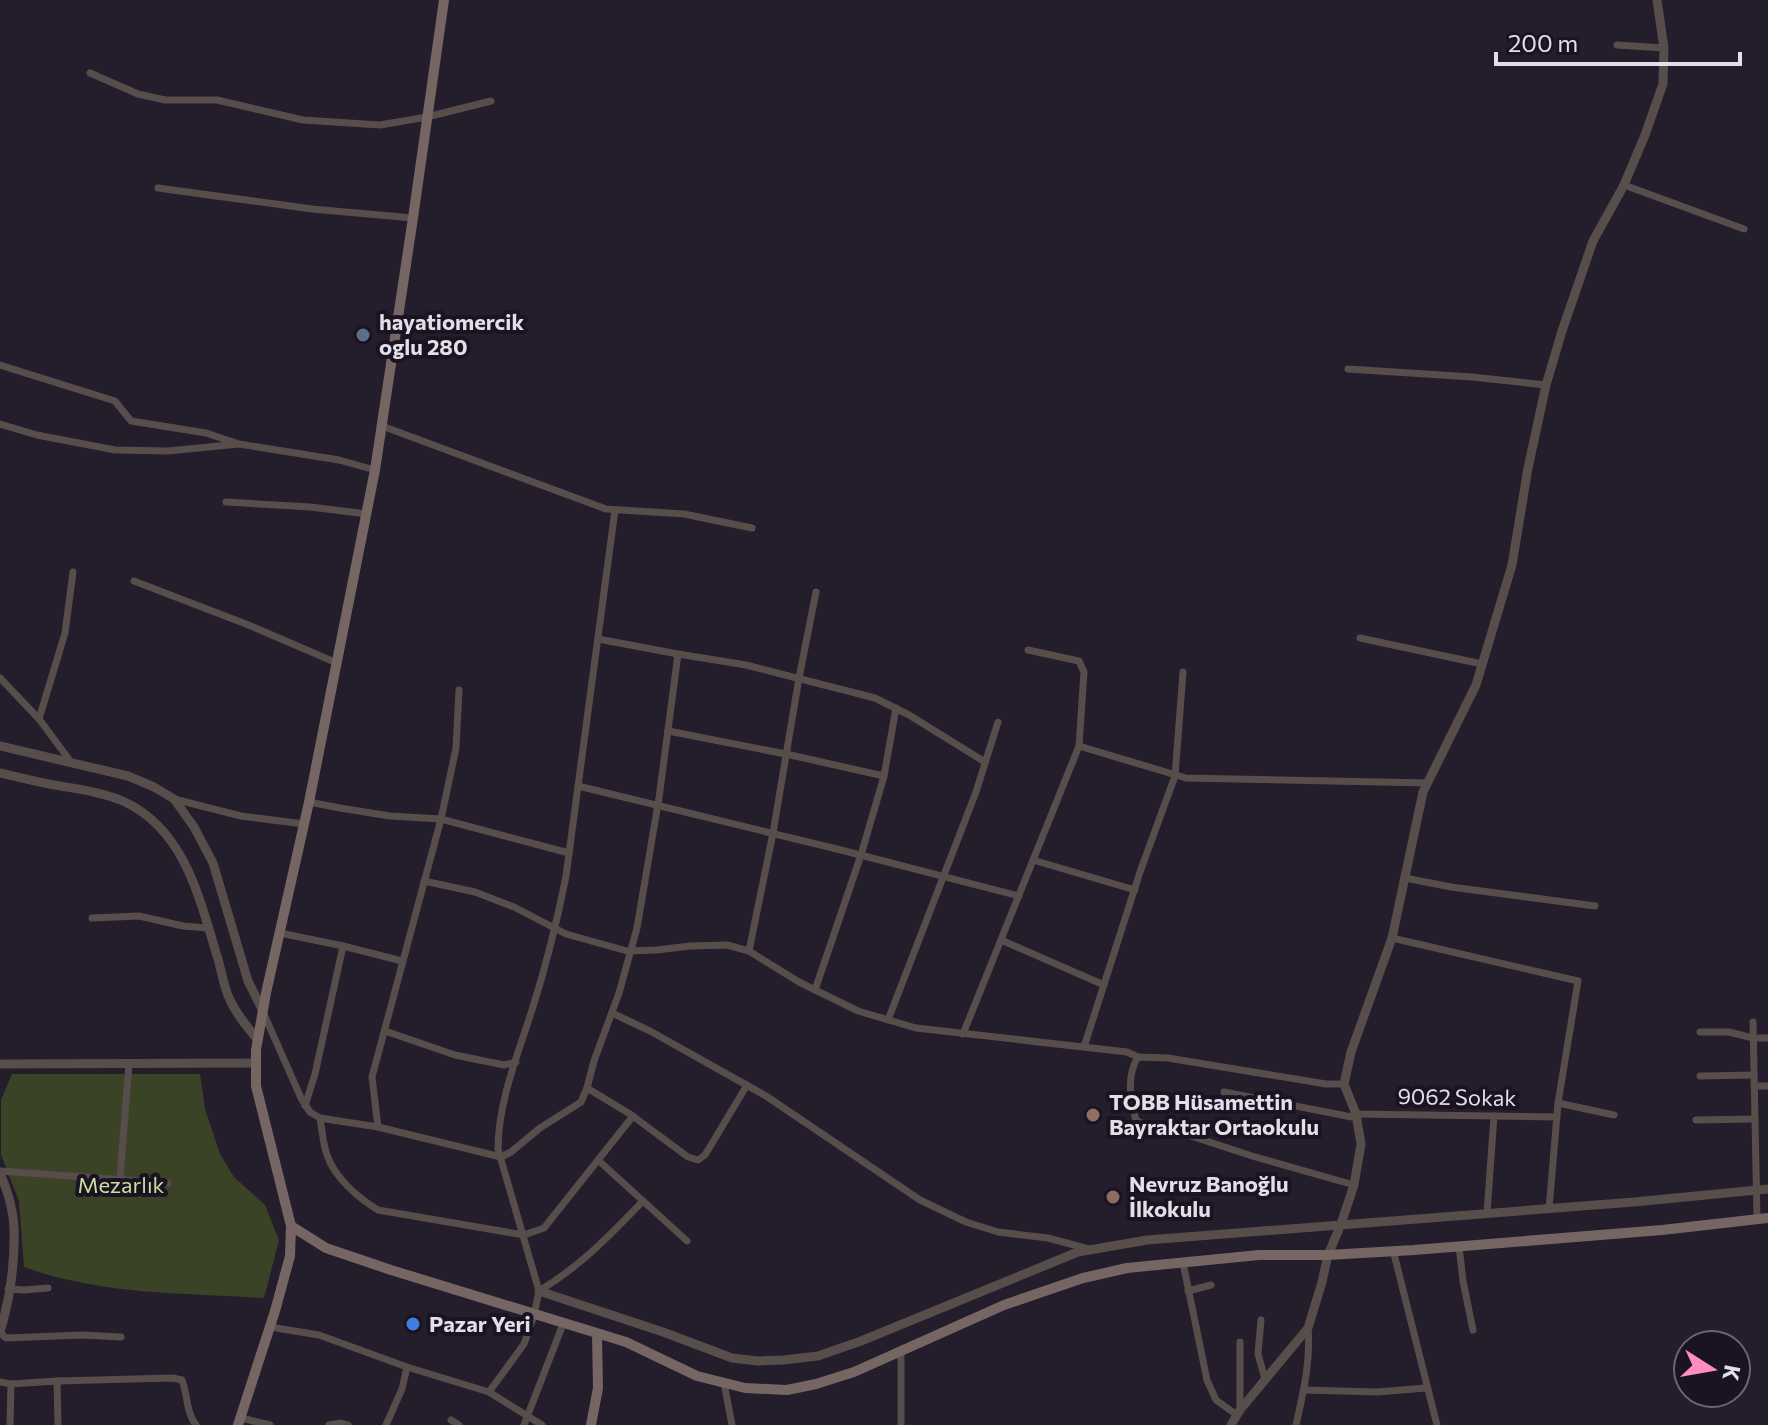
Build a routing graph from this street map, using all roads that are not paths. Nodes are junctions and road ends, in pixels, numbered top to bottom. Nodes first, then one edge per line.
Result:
1 (444, 0) edge
2 (1657, 0) edge
3 (1617, 45) dead end
4 (1664, 48) junction
5 (90, 73) dead end
6 (491, 101) dead end
7 (427, 117) junction
8 (1624, 185) junction
9 (158, 188) dead end
10 (413, 218) junction
11 (1744, 229) dead end
12 (0, 365) edge
13 (1348, 369) dead end
14 (1546, 385) junction
15 (0, 424) edge
16 (382, 426) junction
17 (239, 444) junction
18 (375, 470) junction
19 (226, 502) dead end
20 (615, 510) junction
21 (367, 514) junction
22 (752, 528) dead end
23 (73, 572) dead end
24 (134, 581) dead end
25 (816, 592) dead end
26 (1360, 638) dead end
27 (598, 639) junction
28 (1028, 650) dead end
29 (678, 654) junction
30 (337, 663) junction
31 (1482, 664) junction
32 (1183, 672) dead end
33 (0, 678) edge
34 (799, 678) junction
35 (459, 690) dead end
36 (896, 708) junction
37 (39, 719) junction
38 (998, 722) dead end
39 (668, 731) junction
40 (0, 746) edge
41 (1079, 746) junction
42 (786, 754) junction
43 (453, 761) junction
44 (71, 762) junction
45 (465, 762) dead end
46 (985, 762) junction
47 (0, 773) edge
48 (884, 776) junction
49 (1175, 776) junction
50 (1428, 783) junction
51 (578, 786) junction
52 (174, 799) junction
53 (309, 802) junction
54 (658, 805) junction
55 (441, 819) junction
56 (304, 824) junction
57 (773, 833) junction
58 (569, 853) junction
59 (861, 855) junction
60 (1033, 860) junction
61 (943, 876) junction
62 (1405, 878) junction
63 (424, 881) junction
64 (1135, 890) junction
65 (1019, 896) junction
66 (1595, 906) dead end
67 (92, 918) dead end
68 (208, 928) junction
69 (556, 928) junction
70 (280, 933) junction
71 (1392, 938) junction
72 (1001, 940) junction
73 (343, 946) junction
74 (631, 951) junction
75 (749, 951) junction
76 (402, 961) junction
77 (1104, 985) junction
78 (815, 990) junction
79 (263, 1011) junction
80 (612, 1013) junction
81 (888, 1020) junction
82 (1753, 1022) dead end
83 (385, 1031) junction
84 (1700, 1032) dead end
85 (963, 1034) junction
86 (1753, 1038) junction
87 (1768, 1038) edge
88 (258, 1040) junction
89 (1084, 1047) junction
90 (1138, 1057) junction
91 (516, 1062) junction
92 (256, 1063) junction
93 (0, 1064) edge
94 (129, 1064) junction
95 (1754, 1075) junction
96 (1700, 1076) dead end
97 (1344, 1084) junction
98 (747, 1085) junction
99 (1754, 1086) junction
100 (1768, 1086) edge
101 (587, 1088) junction
102 (1224, 1092) dead end
103 (1558, 1103) junction
104 (305, 1106) junction
105 (1614, 1115) dead end
106 (633, 1116) junction
107 (1356, 1116) junction
108 (1494, 1116) junction
109 (1557, 1117) junction
110 (320, 1118) junction
111 (1696, 1120) dead end
112 (1755, 1124) junction
113 (378, 1127) junction
114 (1768, 1127) edge
115 (501, 1157) junction
116 (598, 1160) junction
117 (0, 1172) edge
118 (120, 1178) junction
119 (168, 1183) dead end
120 (1354, 1185) junction
121 (1768, 1189) edge
122 (1757, 1190) junction
123 (643, 1201) junction
124 (1549, 1209) junction
125 (1487, 1213) junction
126 (1763, 1218) edge
127 (1341, 1224) junction
128 (291, 1226) junction
129 (524, 1235) junction
130 (687, 1241) dead end
131 (1459, 1246) junction
132 (1090, 1250) junction
133 (1393, 1250) junction
134 (1328, 1255) junction
135 (1183, 1263) junction
136 (1211, 1285) dead end
137 (48, 1288) dead end
138 (8, 1289) junction
139 (539, 1291) junction
140 (1188, 1291) junction
141 (534, 1315) junction
142 (1261, 1320) dead end
143 (563, 1324) junction
144 (270, 1327) junction
145 (1308, 1328) junction
146 (1473, 1330) dead end
147 (0, 1332) edge
148 (597, 1334) junction
149 (121, 1337) dead end
150 (1240, 1342) dead end
151 (901, 1351) junction
152 (407, 1367) junction
153 (1265, 1379) junction
154 (57, 1381) junction
155 (0, 1382) edge
156 (724, 1383) junction
157 (11, 1384) junction
158 (1426, 1388) junction
159 (1304, 1390) junction
160 (489, 1392) junction
161 (1238, 1412) junction
162 (528, 1415) junction
163 (240, 1421) edge
164 (10, 1425) edge
165 (58, 1425) edge
166 (196, 1425) edge
167 (270, 1425) edge
168 (329, 1425) edge
169 (348, 1425) edge
170 (386, 1425) edge
171 (524, 1425) edge
172 (542, 1425) edge
173 (591, 1425) edge
174 (732, 1425) edge
175 (901, 1425) edge
176 (1231, 1425) edge
177 (1296, 1425) edge
178 (1437, 1425) edge

1 - 7 main road
2 - 4 street
3 - 4 street
4 - 8 street
5 - 7 street
6 - 7 street
7 - 10 main road
8 - 11 street
8 - 14 street
9 - 10 street
10 - 16 main road
12 - 17 street
13 - 14 street
14 - 31 street
15 - 17 street
16 - 18 main road
16 - 20 street
17 - 18 street
18 - 21 main road
19 - 21 street
20 - 22 street
20 - 27 street
21 - 30 main road
23 - 37 street
24 - 30 street
25 - 34 street
26 - 31 street
27 - 29 street
27 - 51 street
28 - 41 street
29 - 34 street
29 - 39 street
30 - 53 main road
31 - 50 street
32 - 49 street
33 - 37 street
34 - 36 street
34 - 42 street
35 - 43 street
36 - 46 street
36 - 48 street
37 - 44 street
38 - 46 street
39 - 42 street
39 - 54 street
40 - 44 street
41 - 49 street
41 - 60 street
42 - 48 street
42 - 57 street
43 - 45 street
43 - 55 street
44 - 52 street
46 - 61 street
47 - 68 street
48 - 59 street
49 - 50 street
49 - 64 street
50 - 62 street
51 - 54 street
51 - 58 street
52 - 56 street
52 - 79 street
53 - 55 street
53 - 56 main road
54 - 57 street
54 - 74 street
55 - 58 street
55 - 63 street
56 - 70 main road
57 - 59 street
57 - 75 street
58 - 69 street
59 - 61 street
59 - 78 street
60 - 64 street
60 - 65 street
61 - 65 street
61 - 81 street
62 - 66 street
62 - 71 street
63 - 69 street
63 - 76 street
64 - 77 street
65 - 72 street
67 - 68 street
68 - 88 street
69 - 74 street
69 - 91 street
70 - 73 street
70 - 79 main road
71 - 97 street
71 - 103 street
72 - 77 street
72 - 85 street
73 - 76 street
73 - 104 street
74 - 75 street
74 - 80 street
75 - 78 street
76 - 83 street
77 - 89 street
78 - 81 street
79 - 88 main road
79 - 104 street
80 - 98 street
80 - 101 street
81 - 85 street
82 - 86 street
83 - 91 street
83 - 113 street
84 - 86 street
85 - 89 street
86 - 87 street
86 - 95 street
88 - 92 main road
89 - 90 street
90 - 97 street
90 - 120 street
91 - 115 street
92 - 94 street
92 - 128 main road
93 - 94 street
94 - 118 street
95 - 96 street
95 - 99 street
97 - 107 street
98 - 106 street
98 - 132 street
99 - 100 street
99 - 112 street
101 - 106 street
101 - 115 street
102 - 107 street, 9062 Sokak
103 - 105 street
103 - 109 street
104 - 110 street
106 - 116 street
107 - 108 street, 9062 Sokak
107 - 120 street
108 - 109 street, 9062 Sokak
108 - 125 street
109 - 124 street
110 - 113 street
110 - 129 street
111 - 112 street
112 - 114 street
112 - 122 street
113 - 115 street
115 - 129 street
116 - 123 street
116 - 129 street
117 - 118 street
117 - 138 street
118 - 119 street
120 - 127 street
121 - 122 street
122 - 124 street
122 - 126 street
123 - 130 street
123 - 139 street
124 - 125 street
125 - 127 street
126 - 131 main road
127 - 132 street
127 - 134 street
128 - 141 main road
128 - 144 main road
129 - 139 street
131 - 133 main road
131 - 146 street
132 - 139 street
133 - 134 main road
133 - 158 street
134 - 135 main road
134 - 145 street
135 - 140 street
135 - 151 main road
136 - 140 street
137 - 138 street
138 - 147 street
139 - 141 street
140 - 161 street
141 - 143 main road
141 - 160 street
142 - 153 street
143 - 148 main road
143 - 162 street
144 - 152 street
144 - 163 main road
145 - 153 street
145 - 159 street
147 - 149 street
148 - 156 main road
148 - 173 main road
150 - 161 street
151 - 156 main road
151 - 175 street
152 - 160 street
152 - 170 street
153 - 161 street
154 - 157 street
154 - 165 street
154 - 166 street
155 - 157 street
156 - 174 street
157 - 164 street
158 - 159 street
158 - 178 street
159 - 177 street
160 - 162 street
161 - 176 street
162 - 171 street
162 - 172 street
163 - 167 street
168 - 169 street

